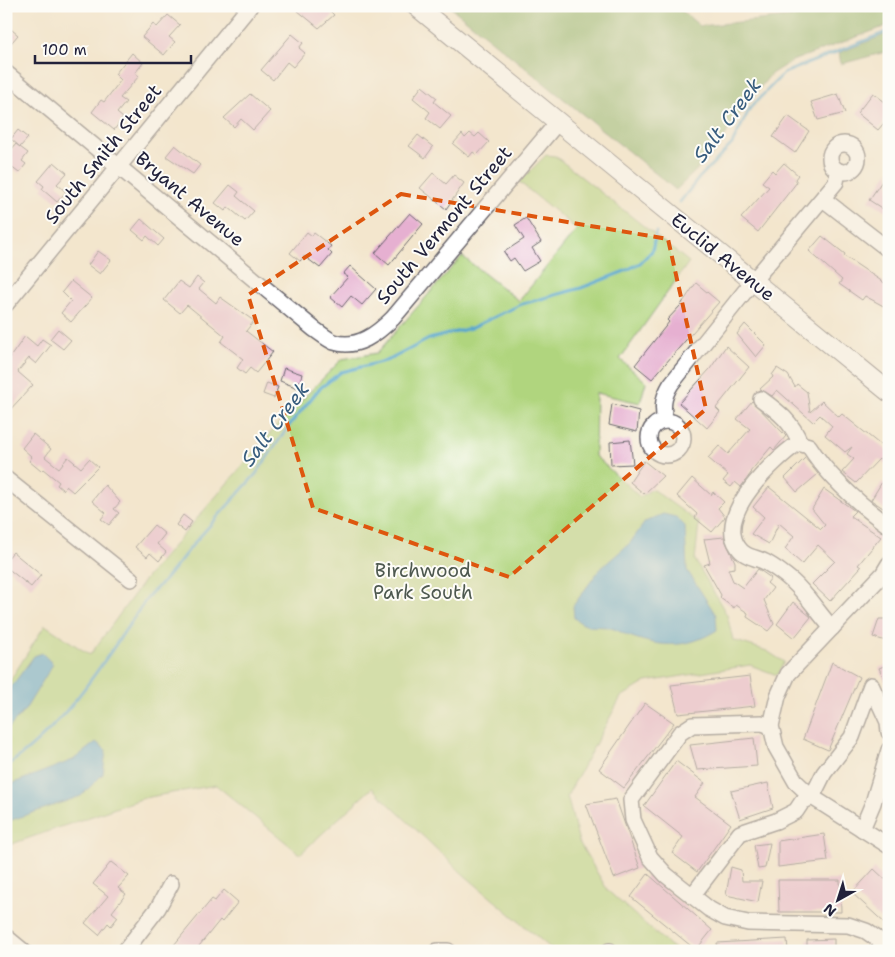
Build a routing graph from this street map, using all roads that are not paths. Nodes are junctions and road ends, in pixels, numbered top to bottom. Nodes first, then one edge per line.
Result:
1 (250, 6) edge
2 (416, 6) edge
3 (6, 74) edge
4 (557, 123) junction
5 (120, 166) junction
6 (838, 171) dead end
7 (823, 199) junction
8 (889, 250) edge
9 (754, 280) junction
10 (6, 304) edge
11 (354, 342) joint
12 (889, 392) edge
13 (762, 399) dead end
14 (665, 421) dead end
15 (800, 443) junction
16 (6, 479) edge
17 (889, 526) edge
18 (887, 572) edge
19 (131, 579) dead end
20 (832, 628) junction
21 (771, 726) junction
22 (889, 732) edge
23 (889, 750) edge
24 (812, 797) junction
25 (862, 829) junction
26 (889, 846) edge
27 (172, 884) dead end
28 (692, 896) junction
29 (6, 936) edge
30 (889, 948) edge
31 (23, 951) edge
32 (125, 951) edge
33 (437, 951) edge
34 (448, 951) edge

1 - 5 street, South Smith Street
2 - 4 main road, Euclid Avenue
3 - 5 street, Bryant Avenue
4 - 9 main road, Euclid Avenue
4 - 11 street, South Vermont Street
5 - 10 street, South Smith Street
5 - 11 street, Bryant Avenue
6 - 7 street
7 - 8 street
7 - 9 street
9 - 12 main road, Euclid Avenue
9 - 14 street
13 - 15 street
15 - 17 street
15 - 20 street
16 - 19 street
18 - 20 street
20 - 21 street
21 - 24 street
21 - 28 street
22 - 24 street
23 - 25 street
24 - 25 street
24 - 28 street
25 - 26 street
27 - 32 street
28 - 30 street
29 - 31 street
33 - 34 street

